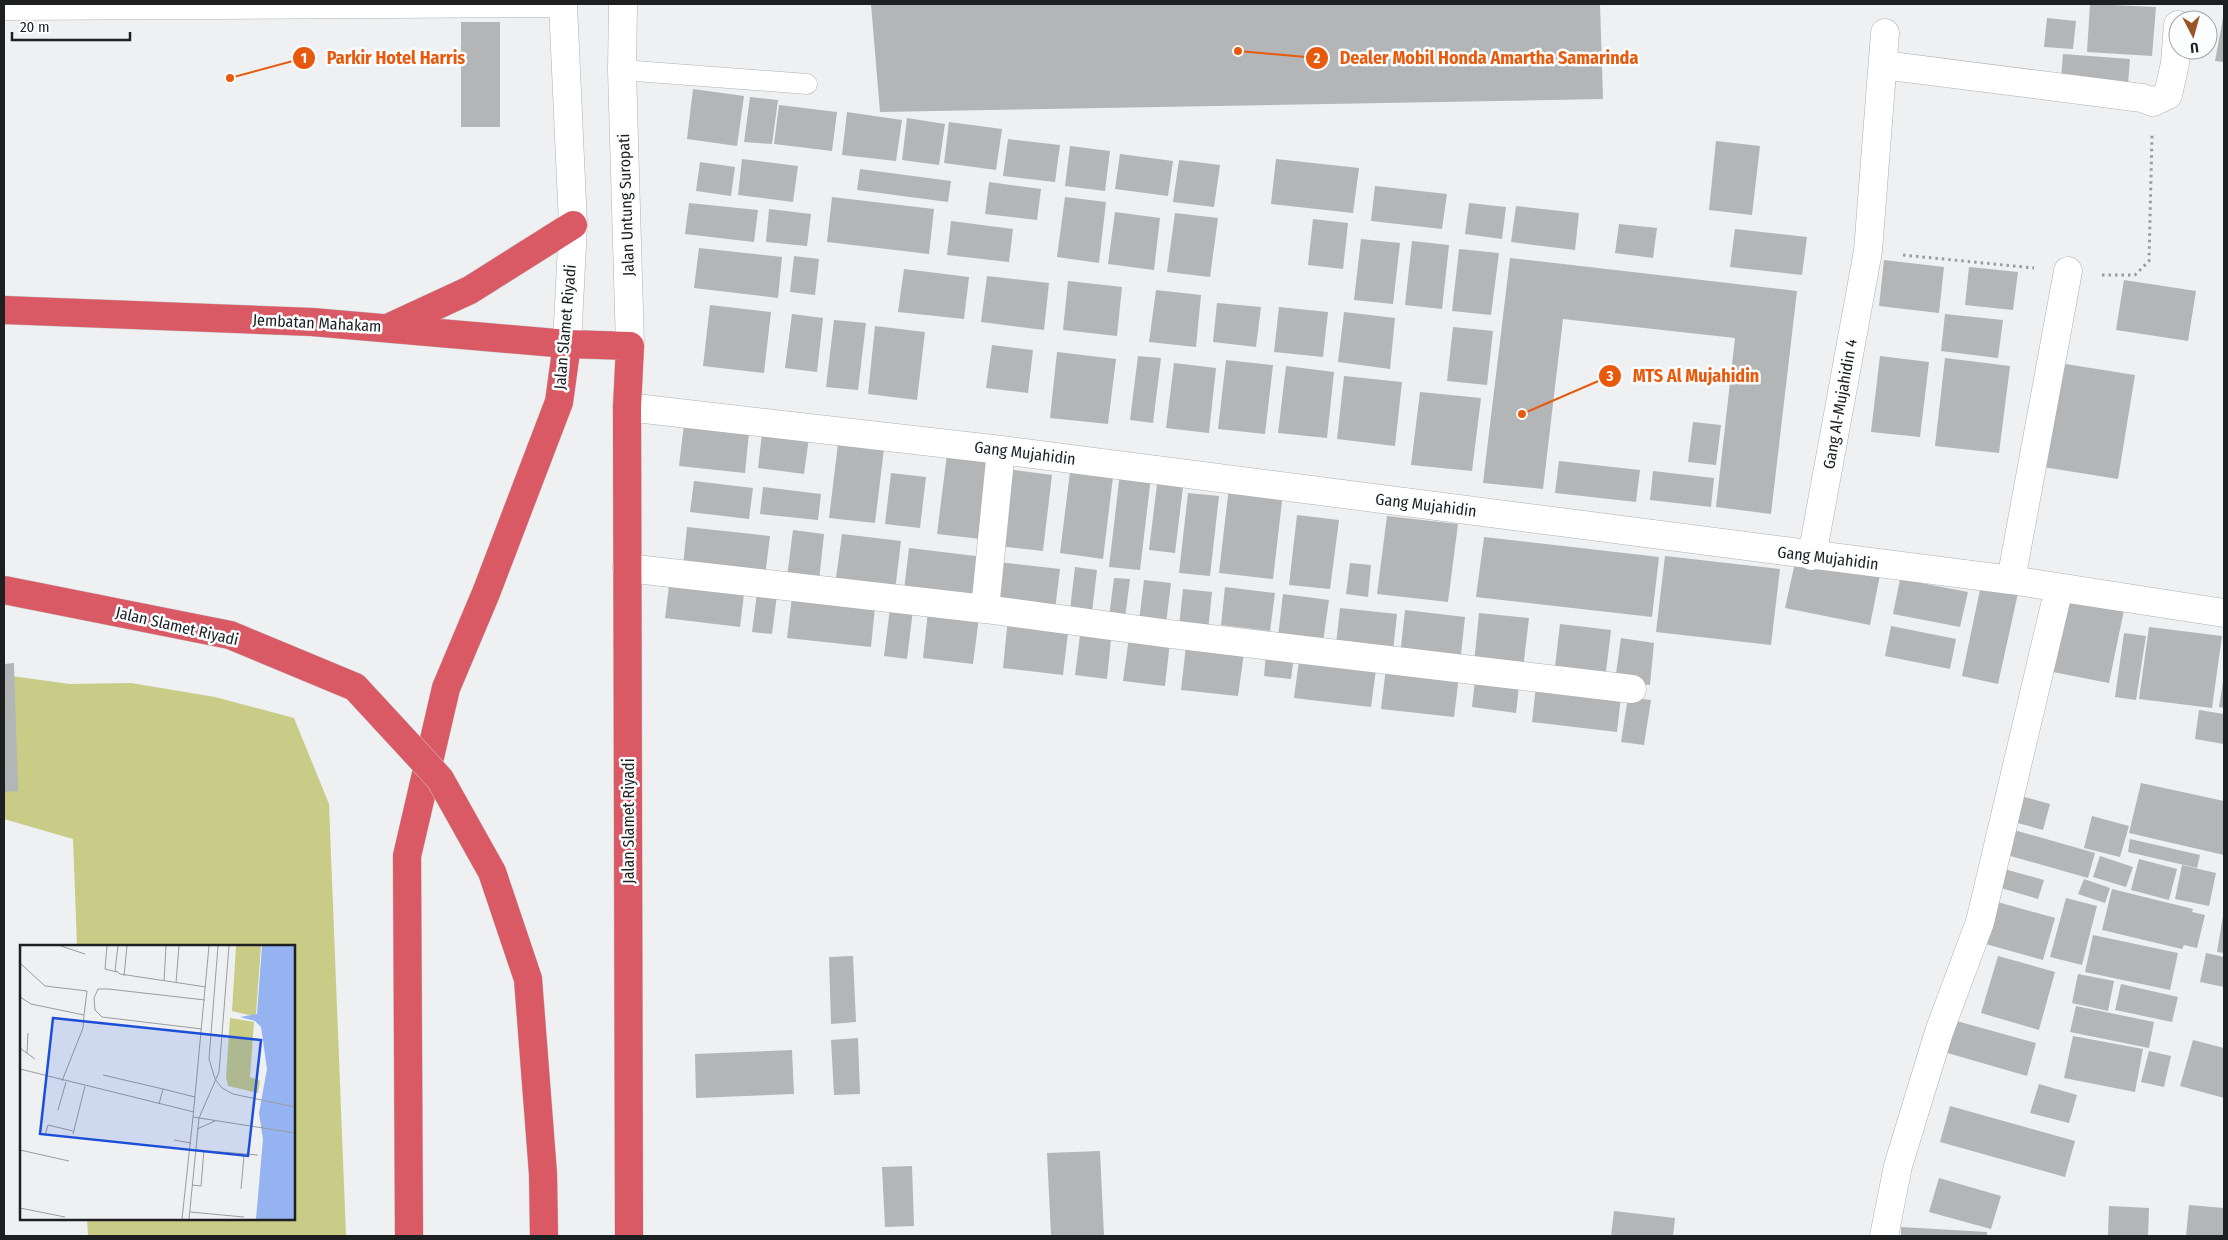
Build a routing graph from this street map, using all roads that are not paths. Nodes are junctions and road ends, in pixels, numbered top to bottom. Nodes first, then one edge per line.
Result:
1 (623, 4) edge
2 (473, 5) edge
3 (563, 5) edge
4 (44, 6) edge
5 (4, 10) edge
6 (1886, 33) dead end
7 (2175, 60) edge
8 (1883, 65) junction
9 (622, 70) junction
10 (807, 84) dead end
11 (573, 225) junction
12 (2068, 272) dead end
13 (4, 310) edge
14 (388, 328) junction
15 (567, 344) junction
16 (630, 346) junction
17 (628, 406) junction
18 (1001, 450) junction
19 (1812, 556) junction
20 (627, 568) junction
21 (2010, 580) junction
22 (2058, 588) junction
23 (4, 590) edge
24 (985, 609) junction
25 (2224, 613) edge
26 (1632, 689) dead end
27 (409, 1236) edge
28 (544, 1236) edge
29 (629, 1236) edge
30 (1884, 1236) edge

1 - 9 street, Jalan Untung Suropati
2 - 3 lane
2 - 4 lane
3 - 11 street
4 - 5 lane
6 - 8 street, Gang Al-Mujahidin 4
7 - 8 street
8 - 19 street, Gang Al-Mujahidin 4
9 - 10 lane
9 - 16 street, Jalan Untung Suropati
11 - 14 highway
11 - 15 street, Jalan Slamet Riyadi
12 - 21 street
13 - 14 highway, Jembatan Mahakam
14 - 15 highway, Jembatan Mahakam
15 - 16 highway, Jembatan Mahakam
15 - 27 highway, Jalan Slamet Riyadi
16 - 17 highway, Jalan Untung Suropati
17 - 18 street, Gang Mujahidin
17 - 20 highway, Jalan Slamet Riyadi
18 - 19 street, Gang Mujahidin
18 - 24 street
19 - 21 street, Gang Mujahidin
20 - 24 street
20 - 29 highway, Jalan Slamet Riyadi
21 - 22 street, Gang Mujahidin
22 - 25 street, Gang Mujahidin
22 - 30 street
23 - 28 highway, Jalan Slamet Riyadi, bridge
24 - 26 street

